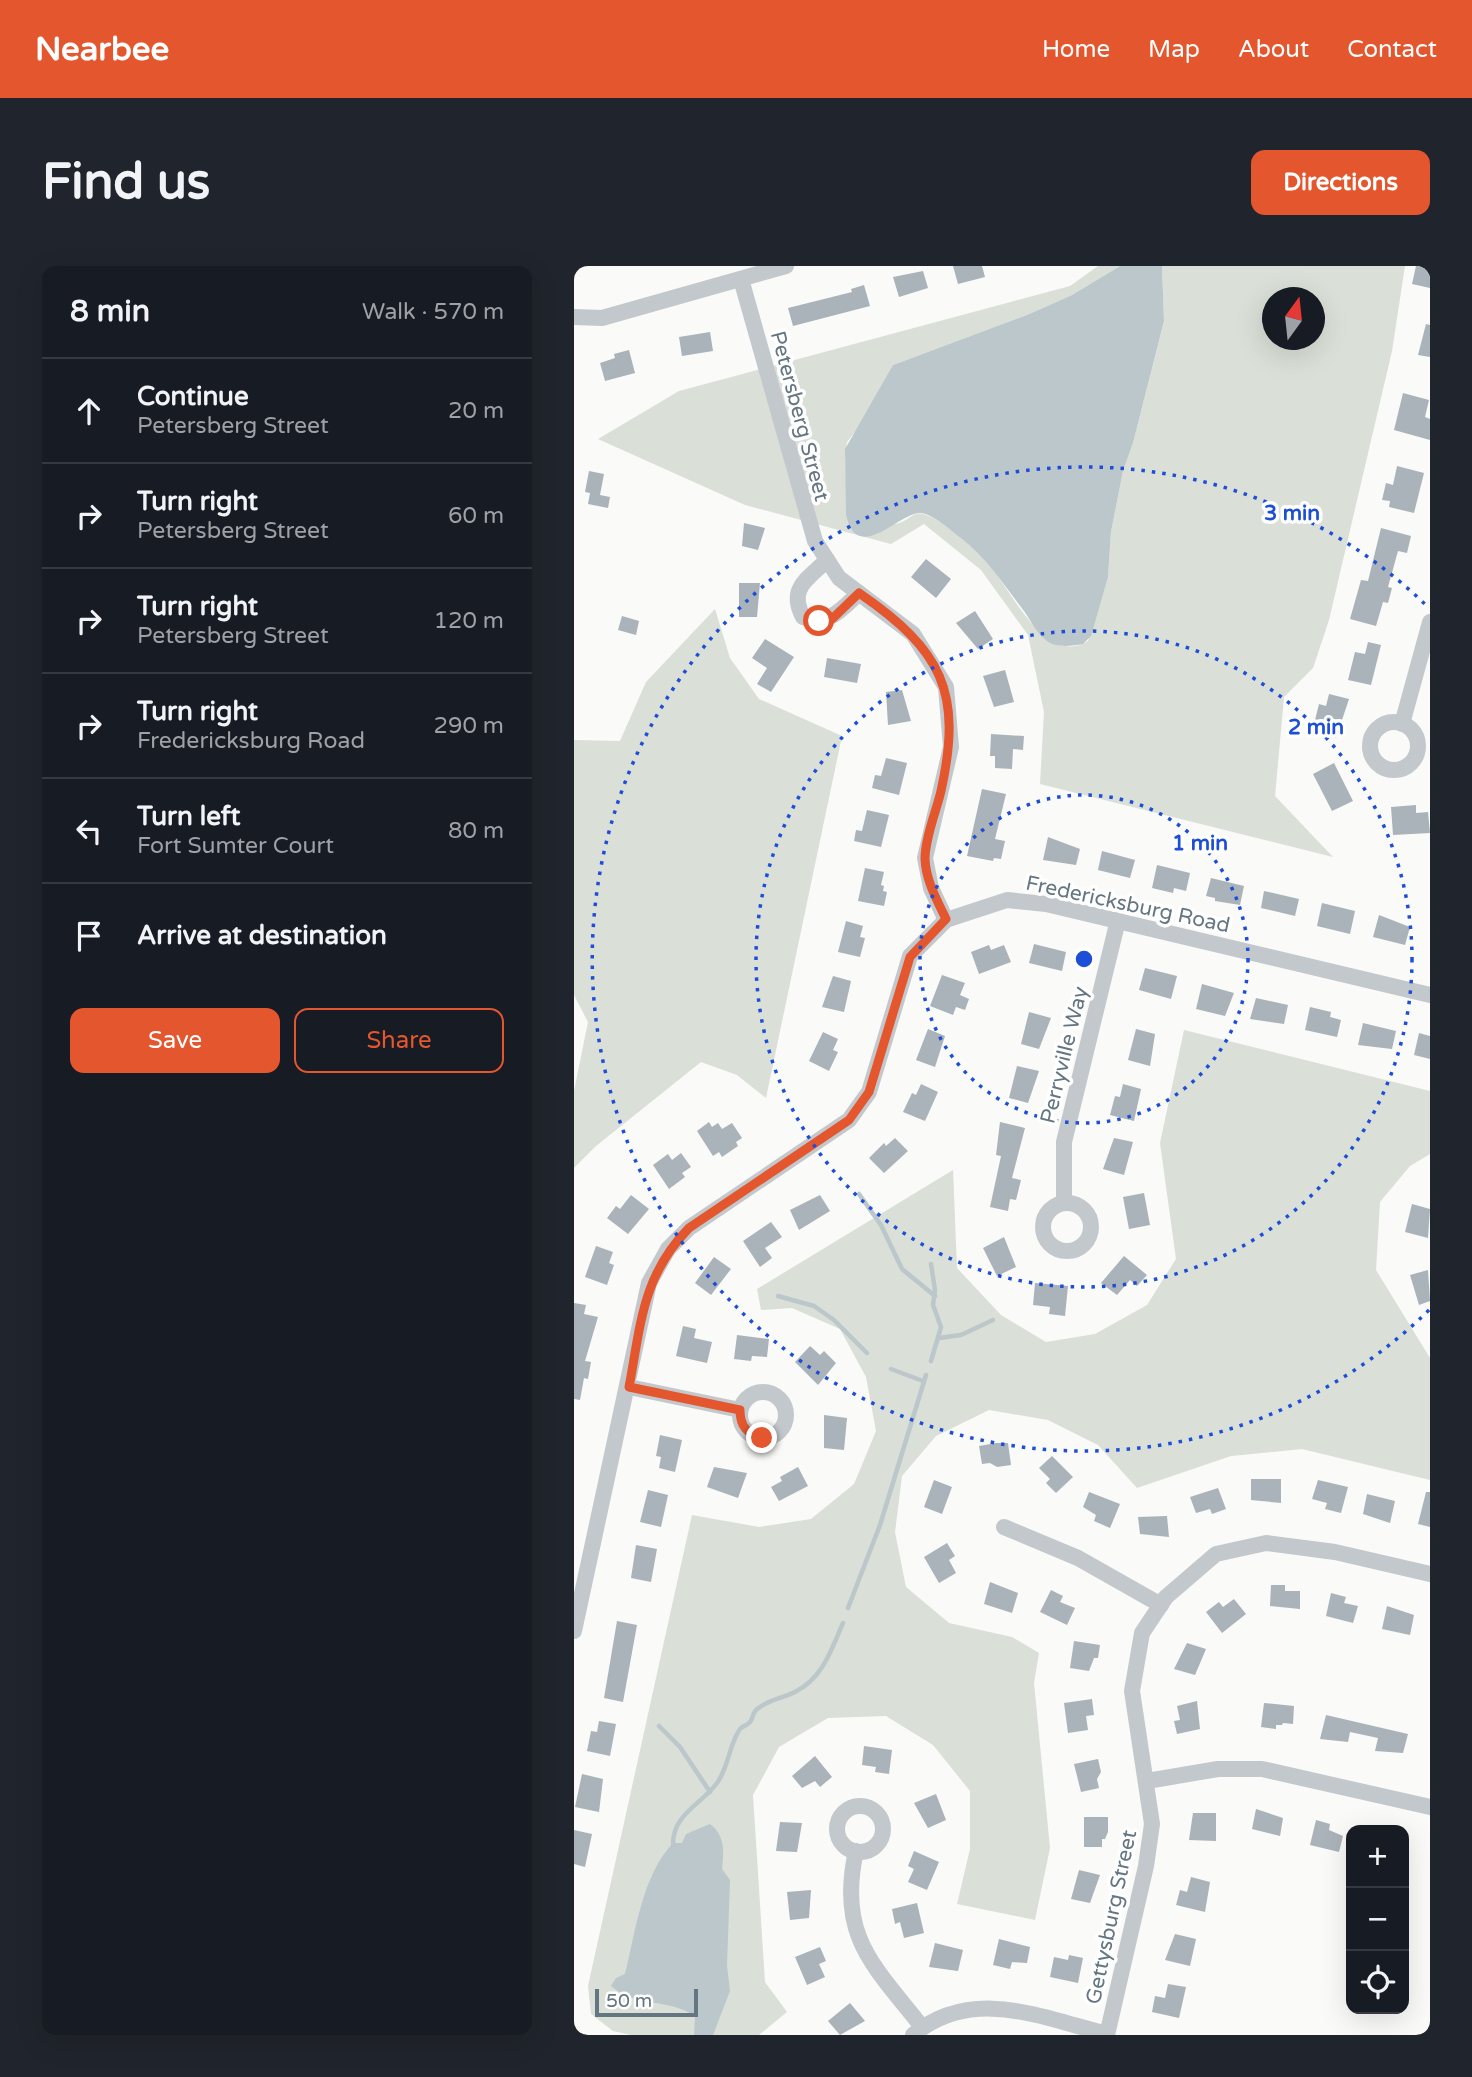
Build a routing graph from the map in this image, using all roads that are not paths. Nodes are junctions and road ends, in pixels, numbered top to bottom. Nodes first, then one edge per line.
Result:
1 (786, 266) edge
2 (741, 279) junction
3 (574, 317) edge
4 (827, 560) junction
5 (859, 593) junction
6 (1430, 622) edge
7 (1402, 724) dead end
8 (946, 919) junction
9 (1118, 920) junction
10 (1430, 995) edge
11 (1063, 1202) dead end
12 (629, 1387) junction
13 (740, 1410) dead end
14 (1004, 1527) dead end
15 (1430, 1574) edge
16 (1161, 1605) junction
17 (574, 1631) edge
18 (1147, 1781) junction
19 (1430, 1807) edge
20 (856, 1851) dead end
21 (917, 2031) edge
22 (1107, 2034) edge

1 - 2 street
2 - 3 street
2 - 4 street, Petersberg Street
4 - 5 street, Petersberg Street
4 - 5 street
5 - 8 street, Petersberg Street
6 - 7 street
8 - 9 street, Fredericksburg Road
8 - 12 street, Fredericksburg Road
9 - 10 street, Fredericksburg Road
9 - 11 street, Perryville Way
12 - 13 street
12 - 17 street, Fredericksburg Road
14 - 16 street
15 - 16 street, Gettysburg Street
16 - 18 street, Gettysburg Street
18 - 19 street
18 - 22 street, Gettysburg Street
20 - 21 street
21 - 22 street

